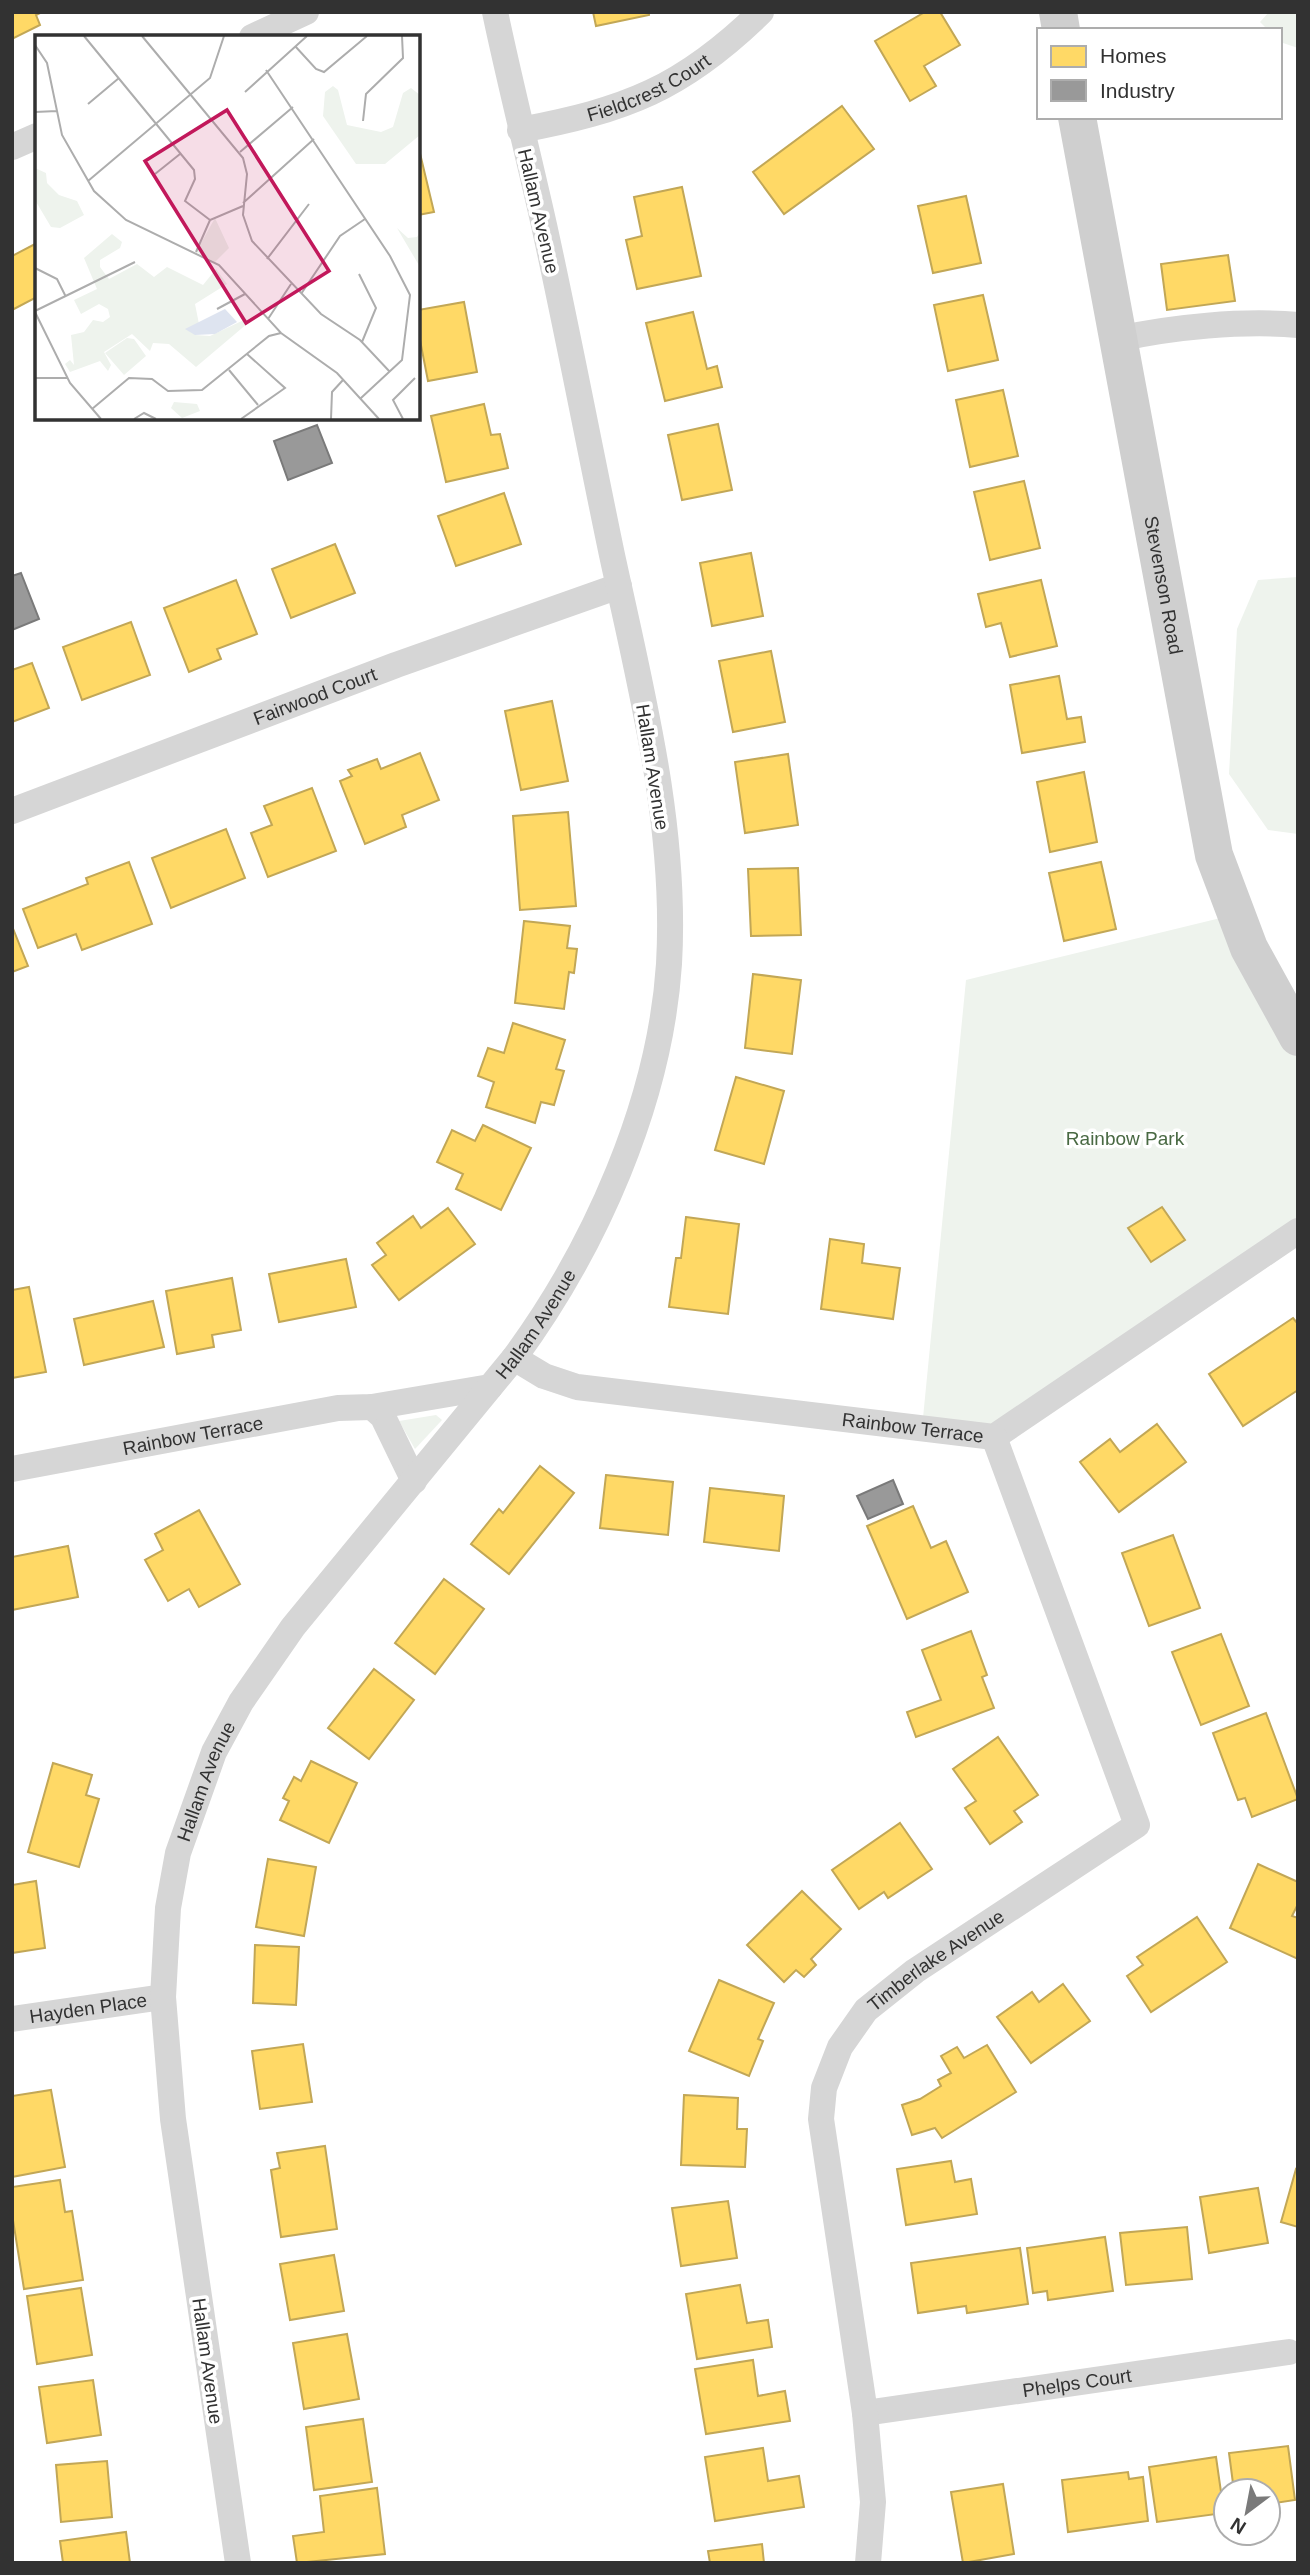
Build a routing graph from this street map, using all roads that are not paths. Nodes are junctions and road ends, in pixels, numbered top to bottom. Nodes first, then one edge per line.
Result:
1 (306, 12) edge
2 (495, 12) edge
3 (761, 12) edge
4 (256, 35) edge
5 (1077, 119) edge
6 (520, 130) junction
7 (35, 137) edge
8 (12, 147) edge
9 (1298, 325) edge
10 (1118, 339) junction
11 (619, 586) junction
12 (12, 811) edge
13 (1298, 1037) edge
14 (1298, 1231) edge
15 (514, 1358) junction
16 (490, 1387) junction
17 (372, 1408) junction
18 (994, 1437) junction
19 (12, 1469) edge
20 (414, 1481) junction
21 (163, 1997) junction
22 (12, 2019) edge
23 (1289, 2352) dead end
24 (865, 2413) junction
25 (238, 2563) edge
26 (868, 2563) edge

1 - 4 street
2 - 6 street, Hallam Avenue
3 - 6 street, Fieldcrest Court
5 - 10 main road, Stevenson Road
6 - 11 street, Hallam Avenue
7 - 8 street
9 - 10 street
10 - 13 main road, Stevenson Road
11 - 12 street, Fairwood Court
11 - 15 street, Hallam Avenue
14 - 18 street, Rainbow Terrace
15 - 16 street, Hallam Avenue
15 - 18 street, Rainbow Terrace
16 - 17 street, Rainbow Terrace
16 - 20 street, Hallam Avenue
17 - 19 street, Rainbow Terrace
17 - 20 street
18 - 24 street, Timberlake Avenue
20 - 21 street, Hallam Avenue
21 - 22 street, Hayden Place
21 - 25 street, Hallam Avenue
23 - 24 street, Phelps Court
24 - 26 street, Timberlake Avenue

